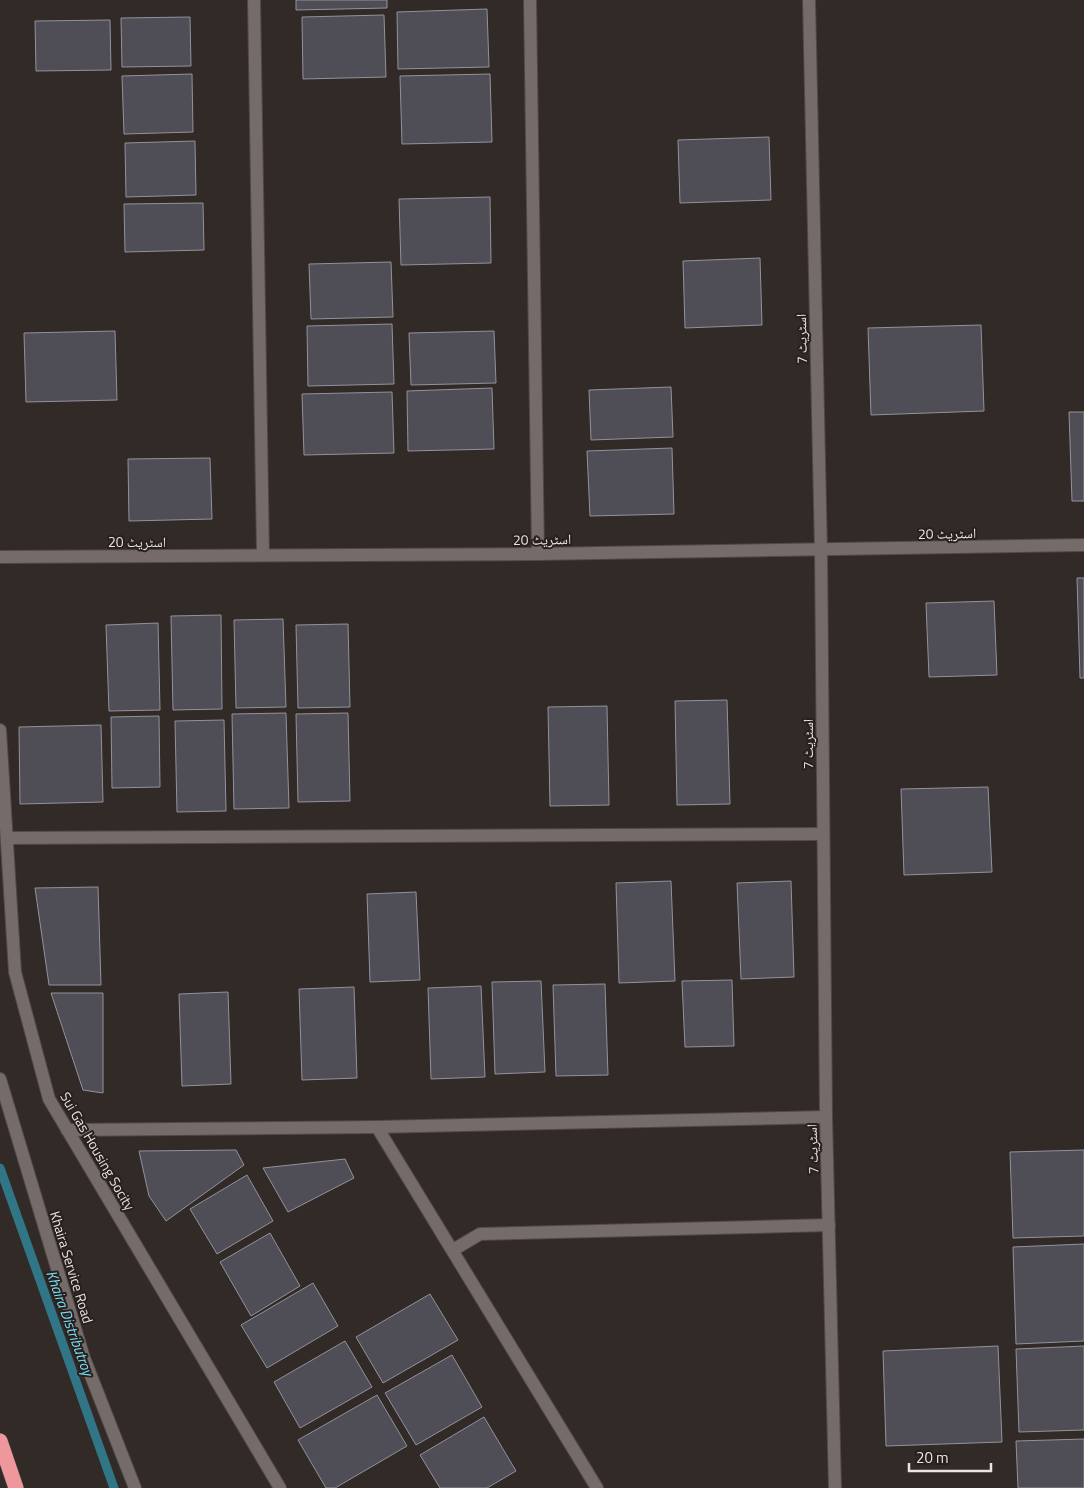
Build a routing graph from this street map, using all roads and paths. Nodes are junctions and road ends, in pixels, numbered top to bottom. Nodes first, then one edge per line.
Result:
1 (254, 0) edge
2 (530, 0) edge
3 (809, 0) edge
4 (1084, 545) edge
5 (821, 551) junction
6 (538, 554) junction
7 (263, 556) junction
8 (0, 557) edge
9 (0, 730) edge
10 (822, 834) junction
11 (7, 838) junction
12 (0, 1079) edge
13 (826, 1118) junction
14 (377, 1127) junction
15 (67, 1130) junction
16 (829, 1225) junction
17 (453, 1250) junction
18 (0, 1441) edge
19 (16, 1488) edge
20 (135, 1488) edge
21 (280, 1488) edge
22 (597, 1488) edge
23 (835, 1488) edge

1 - 7 street
2 - 6 street
3 - 5 street, اسٹریٹ 7
4 - 5 street, اسٹریٹ 20
5 - 6 street, اسٹریٹ 20
5 - 10 street, اسٹریٹ 7
6 - 7 street, اسٹریٹ 20
7 - 8 street, اسٹریٹ 20
9 - 11 street, Sui Gas Housing Socity
10 - 11 street
10 - 13 street, اسٹریٹ 7
11 - 15 street, Sui Gas Housing Socity
12 - 20 street, Khaira Service Road
13 - 14 street
13 - 16 street, اسٹریٹ 7
14 - 15 street
14 - 17 street
15 - 21 street, Sui Gas Housing Socity
16 - 17 street
16 - 23 street, اسٹریٹ 7
17 - 22 street
18 - 19 highway

